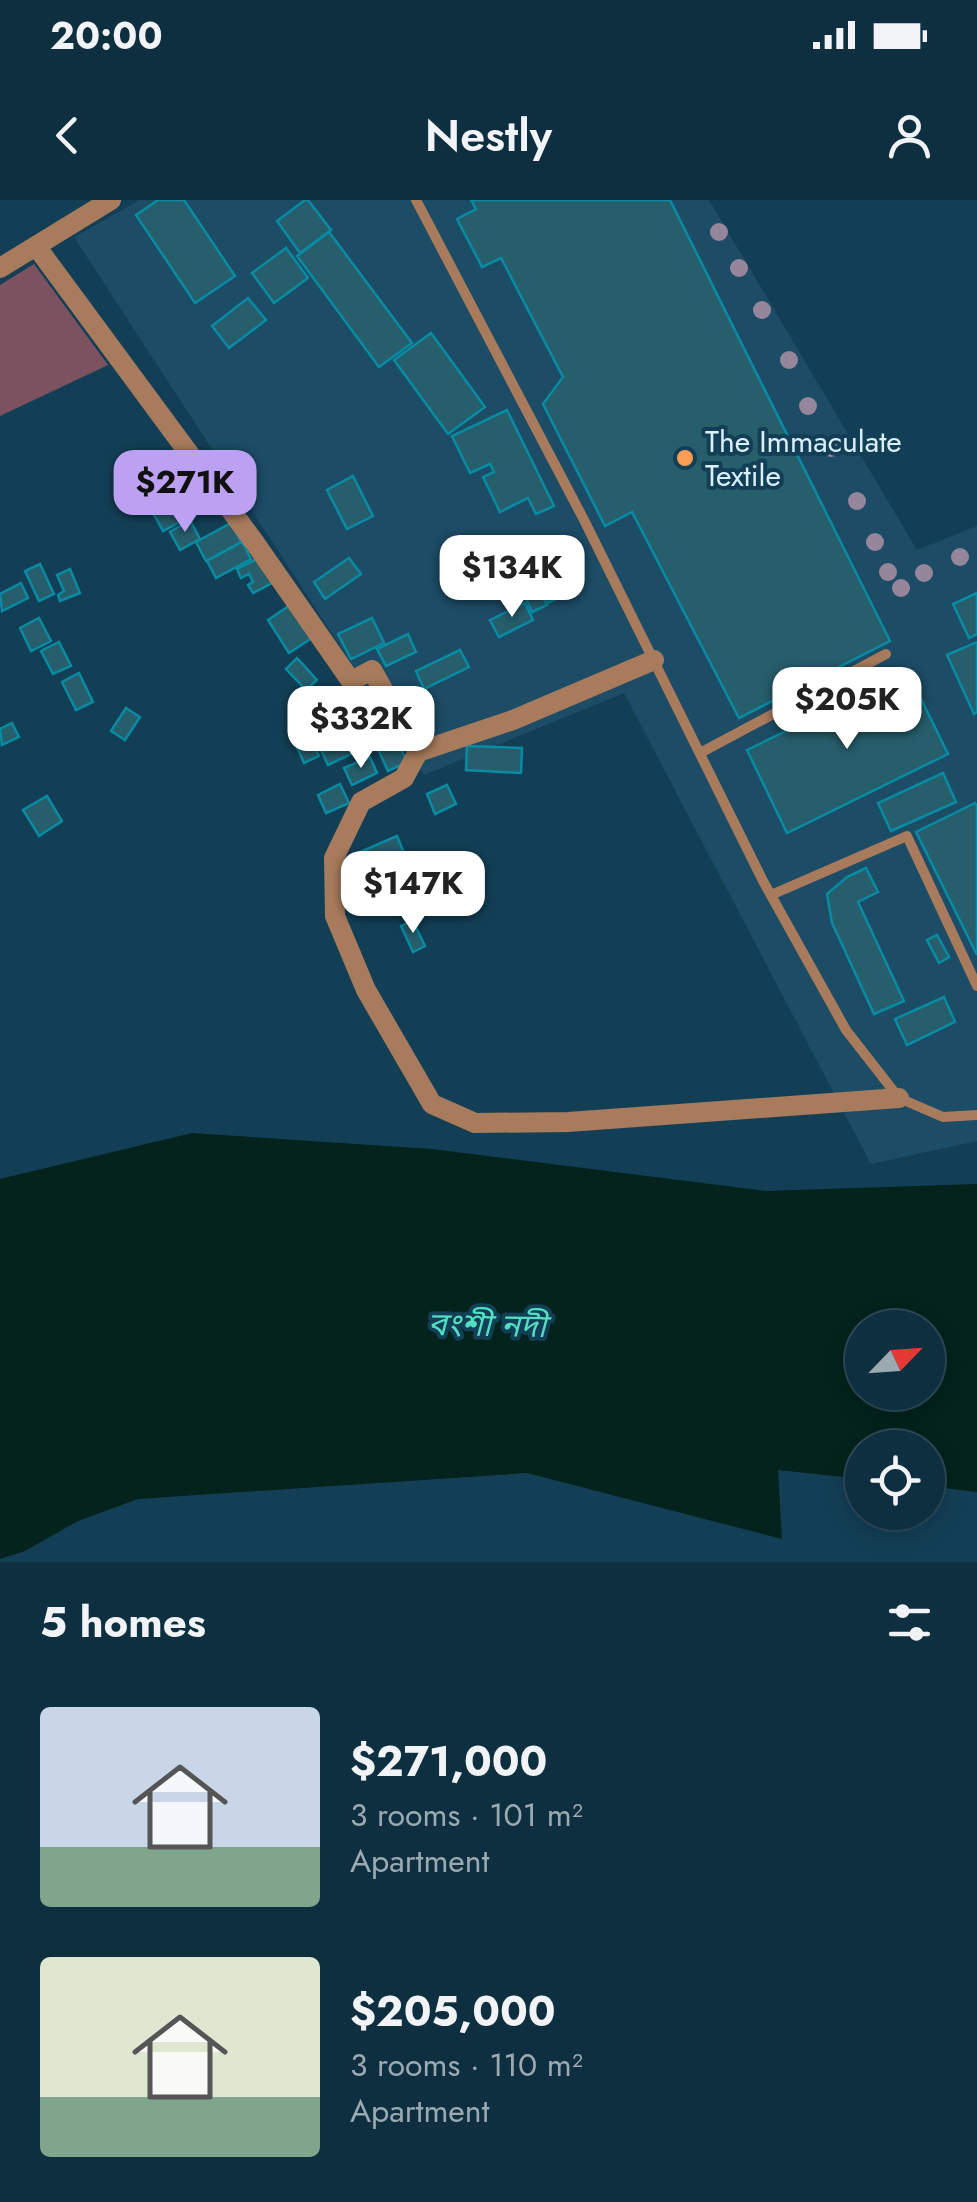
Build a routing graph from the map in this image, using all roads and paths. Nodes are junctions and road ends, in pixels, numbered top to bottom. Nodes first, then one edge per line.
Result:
1 (111, 200) edge
2 (416, 200) edge
3 (36, 246) junction
4 (0, 268) edge
5 (886, 654) dead end
6 (654, 660) junction
7 (418, 752) junction
8 (700, 753) junction
9 (771, 895) junction
10 (977, 986) edge
11 (899, 1098) junction
12 (977, 1115) edge

1 - 3 street
2 - 6 lane
3 - 4 street
3 - 7 street
5 - 8 lane
6 - 7 street
6 - 8 lane
7 - 11 street
8 - 9 lane
9 - 10 lane
9 - 11 lane
11 - 12 lane

